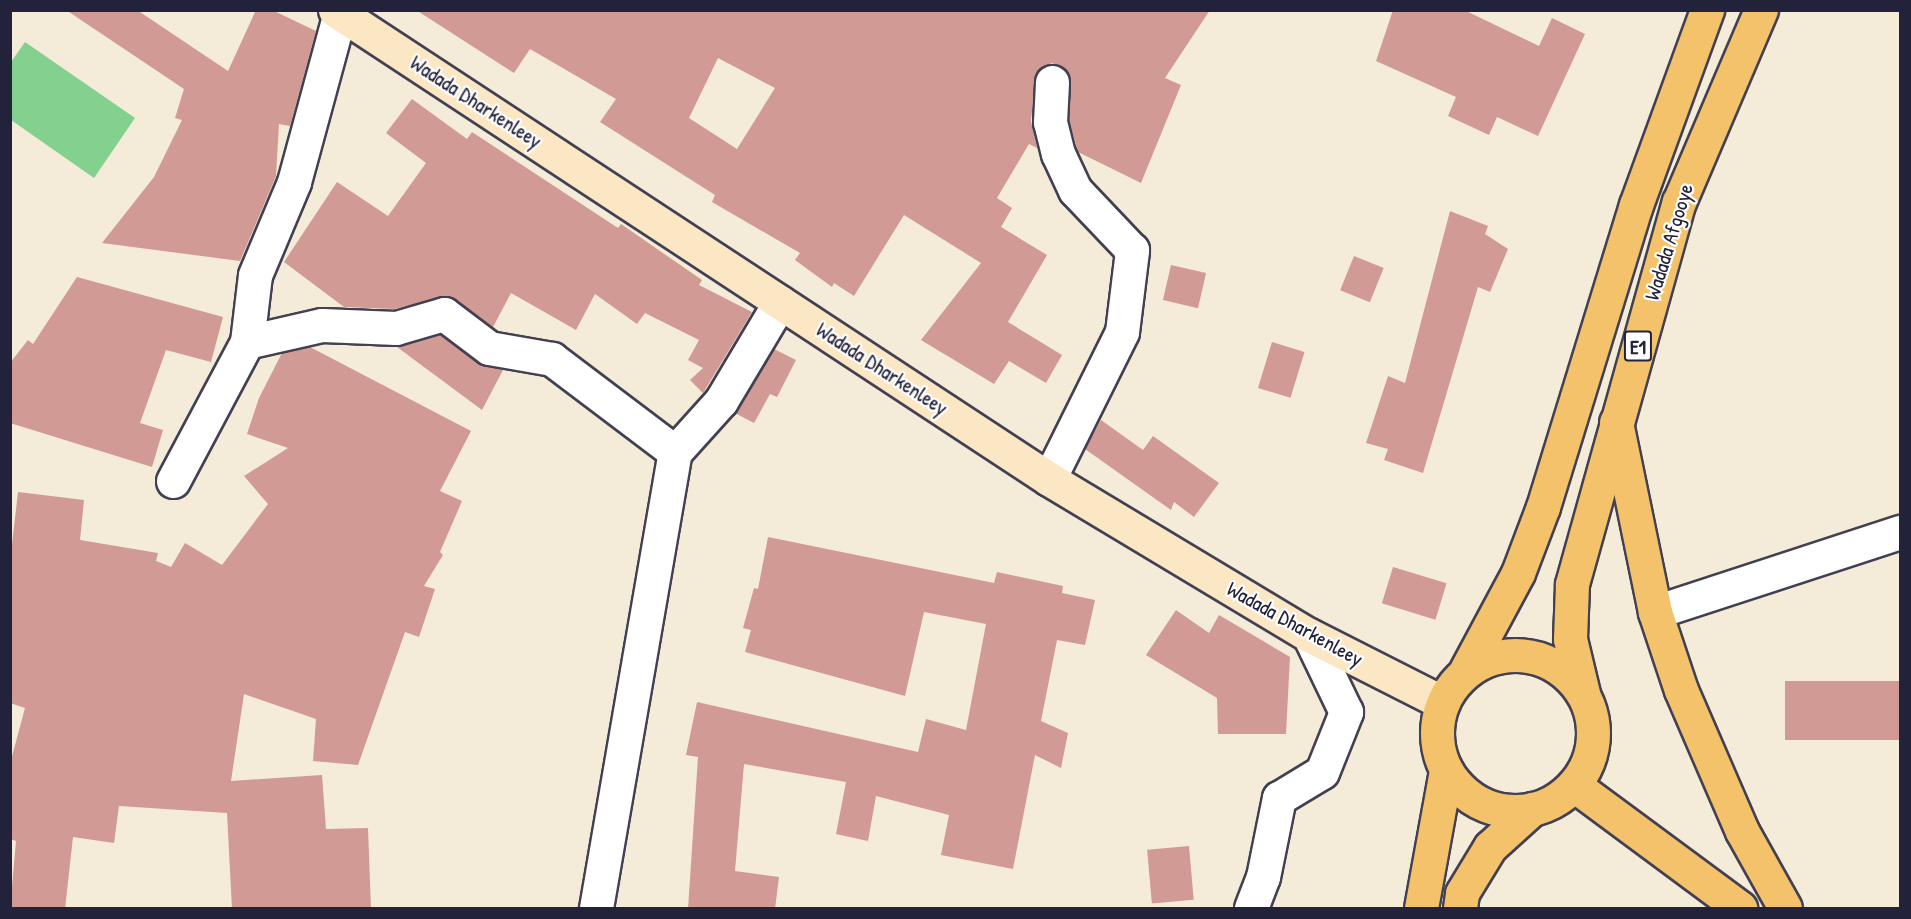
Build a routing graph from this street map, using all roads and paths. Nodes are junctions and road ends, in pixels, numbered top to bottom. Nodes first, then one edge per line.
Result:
1 (1707, 10) edge
2 (1761, 10) edge
3 (338, 12) edge
4 (1053, 82) dead end
5 (780, 302) junction
6 (247, 342) junction
7 (1616, 422) junction
8 (675, 452) junction
9 (1049, 479) junction
10 (173, 481) dead end
11 (1900, 532) edge
12 (1655, 612) junction
13 (1309, 635) junction
14 (1466, 670) junction
15 (1583, 693) junction
16 (1443, 703) junction
17 (1446, 770) junction
18 (1574, 785) junction
19 (1532, 809) junction
20 (596, 909) edge
21 (1251, 909) edge
22 (1421, 909) edge
23 (1460, 909) edge
24 (1740, 909) edge
25 (1785, 909) edge

1 - 14 main road, Wadada Afgooye / E1
2 - 7 main road, Wadada Afgooye / E1
3 - 5 main road, Wadada Dharkenleey
3 - 6 street
4 - 9 street
5 - 8 street
5 - 9 main road, Wadada Dharkenleey
6 - 8 street
6 - 10 street
7 - 12 main road
7 - 15 main road, Wadada Afgooye / E1
8 - 20 street
9 - 13 main road, Wadada Dharkenleey
11 - 12 street
12 - 25 main road
13 - 16 main road, Wadada Dharkenleey
13 - 21 street
14 - 15 main road
14 - 16 main road
15 - 18 main road
16 - 17 main road
17 - 19 main road
17 - 22 main road
18 - 19 main road
18 - 24 main road
19 - 23 main road

